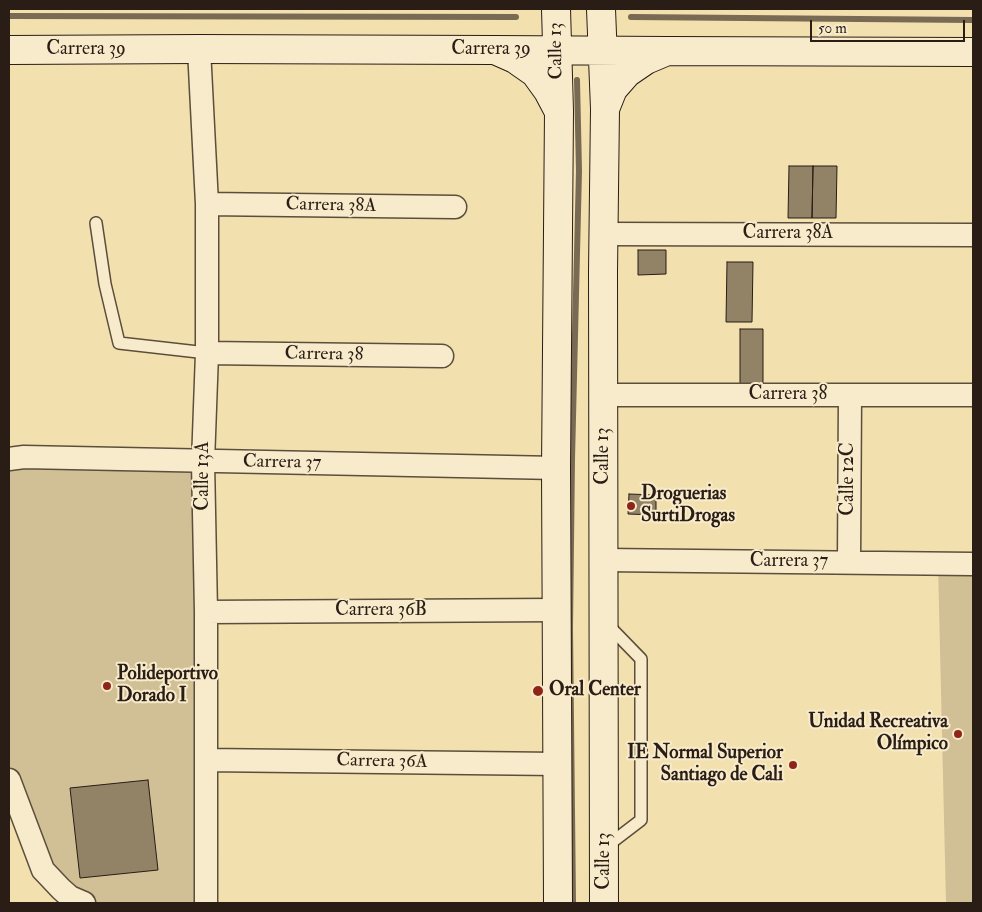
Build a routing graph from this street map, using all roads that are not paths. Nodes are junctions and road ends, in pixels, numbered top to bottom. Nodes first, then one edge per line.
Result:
1 (557, 30) edge
2 (602, 31) edge
3 (199, 49) junction
4 (9, 50) edge
5 (493, 50) junction
6 (667, 52) junction
7 (973, 52) edge
8 (605, 109) junction
9 (558, 111) junction
10 (207, 204) junction
11 (455, 207) dead end
12 (96, 223) dead end
13 (604, 234) junction
14 (973, 235) edge
15 (207, 353) junction
16 (442, 356) dead end
17 (604, 395) junction
18 (850, 395) junction
19 (973, 395) edge
20 (9, 459) edge
21 (203, 462) junction
22 (556, 468) junction
23 (604, 560) junction
24 (849, 562) junction
25 (973, 564) edge
26 (556, 610) junction
27 (206, 612) junction
28 (604, 621) junction
29 (206, 760) junction
30 (557, 764) junction
31 (9, 780) edge
32 (605, 847) junction
33 (82, 903) edge
34 (206, 903) edge
35 (558, 903) edge
36 (604, 903) edge

1 - 2 main road, Carrera 39
1 - 5 main road, Carrera 39
1 - 9 main road, Calle 13
2 - 6 main road, Carrera 39
2 - 8 main road, Calle 13
3 - 4 main road, Carrera 39
3 - 5 main road, Carrera 39
3 - 10 street, Calle 13A
5 - 9 main road
6 - 7 main road, Carrera 39
6 - 8 main road
8 - 13 main road, Calle 13
9 - 22 main road, Calle 13
10 - 11 street, Carrera 38A
10 - 15 street, Calle 13A
12 - 15 lane
13 - 14 street, Carrera 38A
13 - 17 main road, Calle 13
15 - 16 street, Carrera 38
15 - 21 street, Calle 13A
17 - 18 street, Carrera 38
17 - 23 main road, Calle 13
18 - 19 street, Carrera 38
18 - 24 street, Calle 12C
20 - 21 street, Carrera 37
21 - 22 street, Carrera 37
21 - 27 street, Calle 13A
22 - 26 main road, Calle 13
23 - 24 street, Carrera 37
23 - 28 main road, Calle 13
24 - 25 street, Carrera 37
26 - 27 street, Carrera 36B
26 - 30 main road, Calle 13
27 - 29 street, Calle 13A
28 - 32 main road, Calle 13
28 - 32 lane
29 - 30 street, Carrera 36A
29 - 34 street, Calle 13A
30 - 35 main road, Calle 13
31 - 33 street
32 - 36 main road, Calle 13

